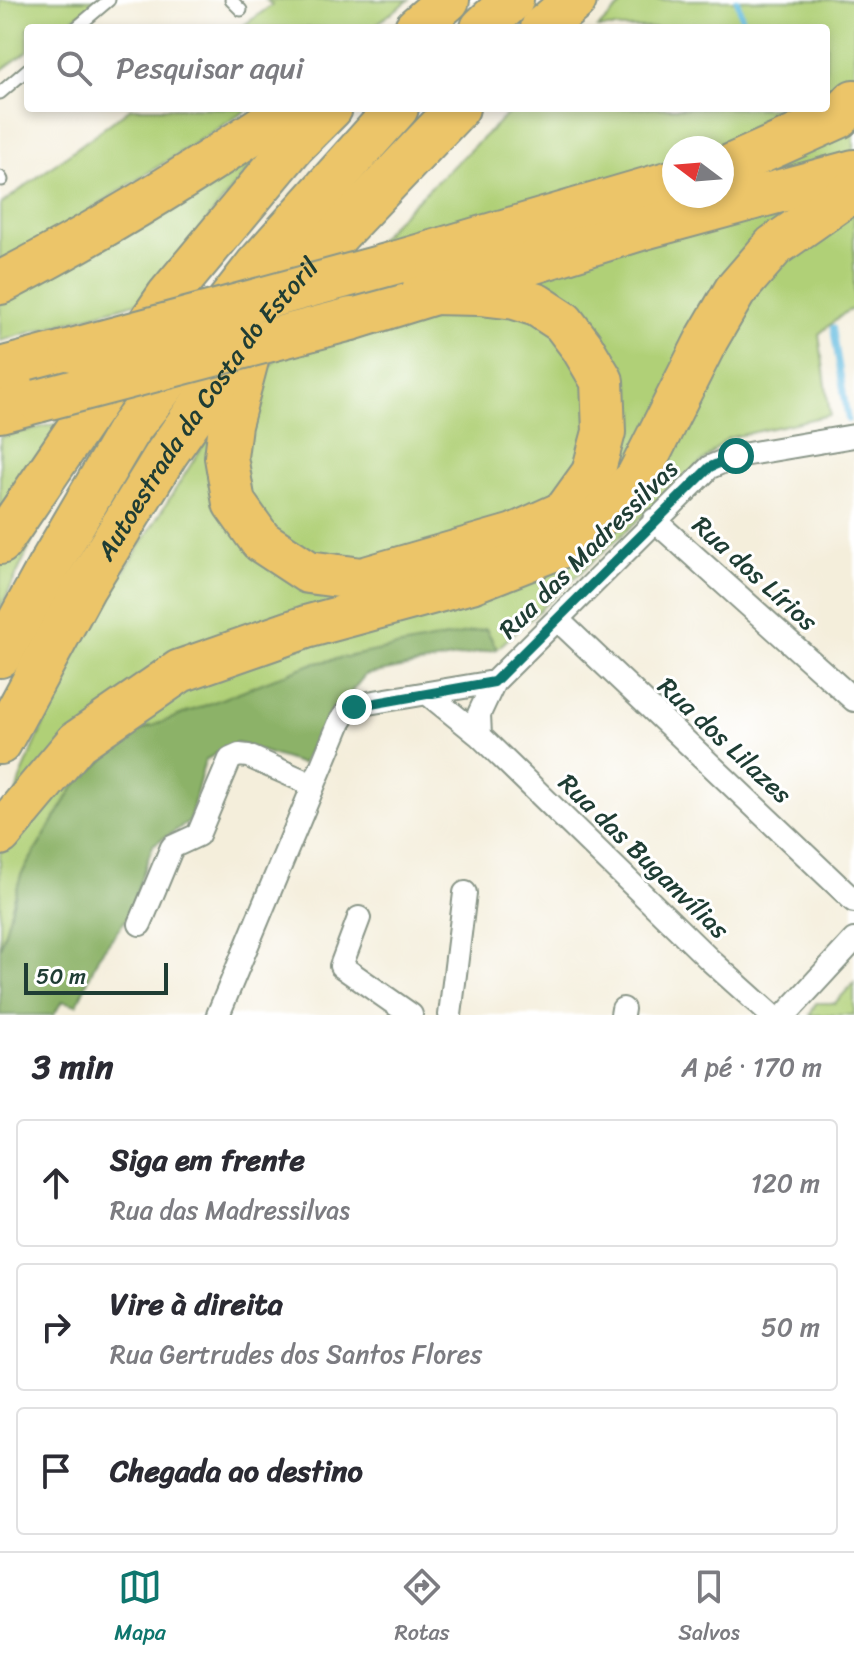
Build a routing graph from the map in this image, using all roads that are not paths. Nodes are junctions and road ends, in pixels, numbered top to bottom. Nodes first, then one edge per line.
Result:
1 (109, 0) edge
2 (231, 0) edge
3 (448, 0) edge
4 (512, 0) edge
5 (575, 0) edge
6 (241, 10) dead end
7 (81, 24) edge
8 (421, 24) edge
9 (486, 24) edge
10 (547, 24) edge
11 (24, 72) edge
12 (0, 93) edge
13 (854, 101) edge
14 (284, 112) edge
15 (327, 112) edge
16 (393, 112) edge
17 (454, 112) edge
18 (854, 132) edge
19 (734, 163) edge
20 (734, 165) edge
21 (854, 171) edge
22 (662, 185) edge
23 (854, 190) edge
24 (0, 283) edge
25 (430, 293) junction
26 (256, 326) junction
27 (0, 369) edge
28 (19, 406) edge
29 (854, 436) edge
30 (654, 520) junction
31 (0, 543) edge
32 (558, 620) junction
33 (0, 656) edge
34 (494, 682) junction
35 (428, 694) junction
36 (854, 700) edge
37 (479, 725) junction
38 (0, 743) edge
39 (313, 785) junction
40 (0, 834) edge
41 (465, 893) dead end
42 (854, 901) edge
43 (359, 918) dead end
44 (140, 924) dead end
45 (854, 940) edge
46 (218, 1015) edge
47 (411, 1015) edge
48 (450, 1015) edge
49 (771, 1015) edge
50 (785, 1015) edge

1 - 7 lane
2 - 6 lane
3 - 8 highway
4 - 9 highway
5 - 10 highway
11 - 12 lane
13 - 19 highway
14 - 24 highway
15 - 31 highway
16 - 33 highway, Autoestrada da Costa do Estoril
17 - 26 highway, Autoestrada da Costa do Estoril
18 - 20 highway
21 - 25 highway
22 - 27 highway, bridge
23 - 40 highway
25 - 26 highway
25 - 28 highway, bridge
26 - 38 highway, Autoestrada da Costa do Estoril
29 - 30 street, Rua das Madressilvas
30 - 32 street, Rua das Madressilvas
30 - 36 street, Rua dos Lírios
32 - 34 street, Rua das Madressilvas
32 - 42 street, Rua dos Lilazes
34 - 35 street
34 - 37 street, Rua das Madressilvas
35 - 37 street, Rua das Buganvílias
35 - 39 street
37 - 49 street, Rua das Buganvílias
39 - 44 street
39 - 46 street
41 - 48 street
43 - 47 street
45 - 50 street

